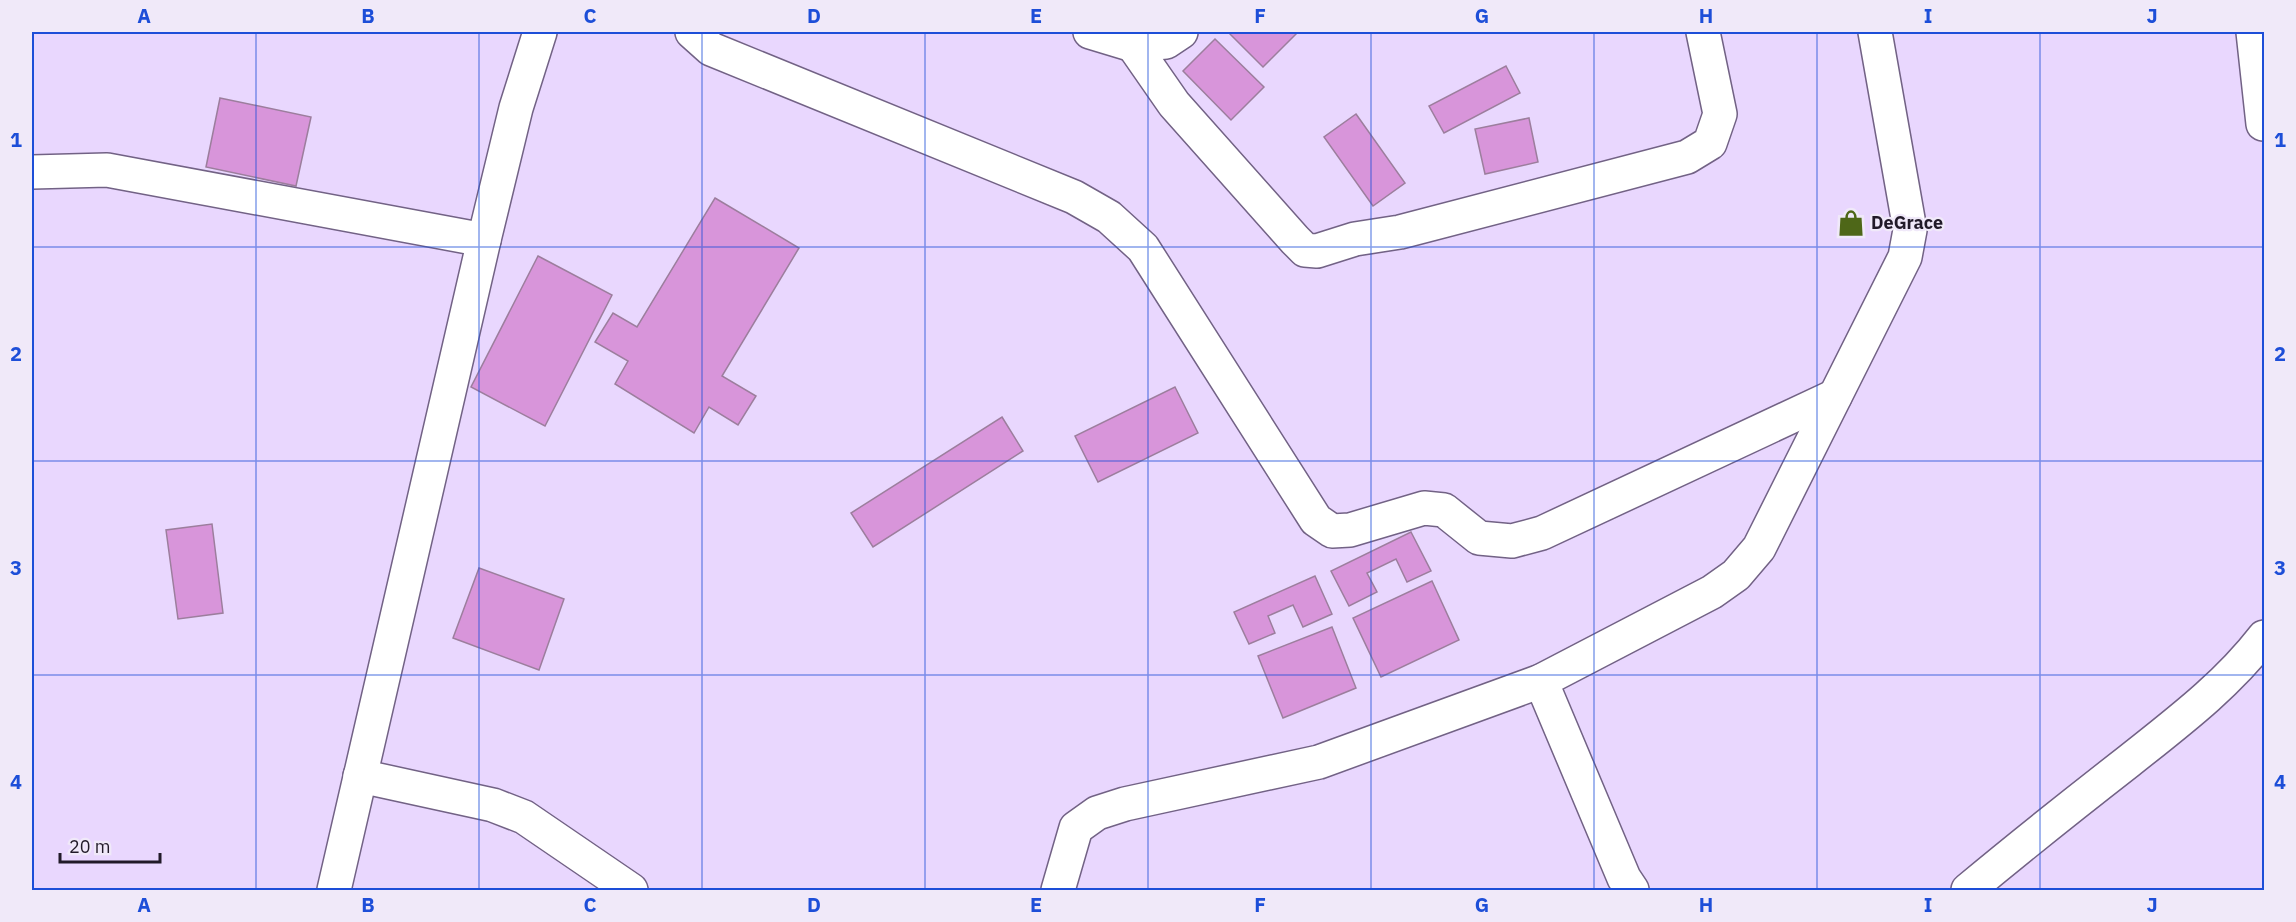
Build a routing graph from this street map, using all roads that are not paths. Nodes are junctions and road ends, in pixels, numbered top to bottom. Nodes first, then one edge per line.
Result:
1 (540, 32) edge
2 (692, 32) edge
3 (1089, 32) edge
4 (1181, 32) edge
5 (1703, 32) edge
6 (1875, 32) edge
7 (2253, 32) edge
8 (1132, 45) junction
9 (2263, 124) edge
10 (32, 172) edge
11 (484, 240) junction
12 (1835, 396) junction
13 (2265, 637) edge
14 (1541, 681) junction
15 (360, 776) junction
16 (334, 891) edge
17 (630, 891) edge
18 (1058, 891) edge
19 (1632, 891) edge
20 (1968, 891) edge

1 - 11 street
2 - 12 street
3 - 8 street
4 - 8 street
5 - 8 street
6 - 12 street
7 - 9 street
10 - 11 street
11 - 15 street
12 - 14 street
13 - 20 street
14 - 18 street
14 - 19 street
15 - 16 street
15 - 17 street

